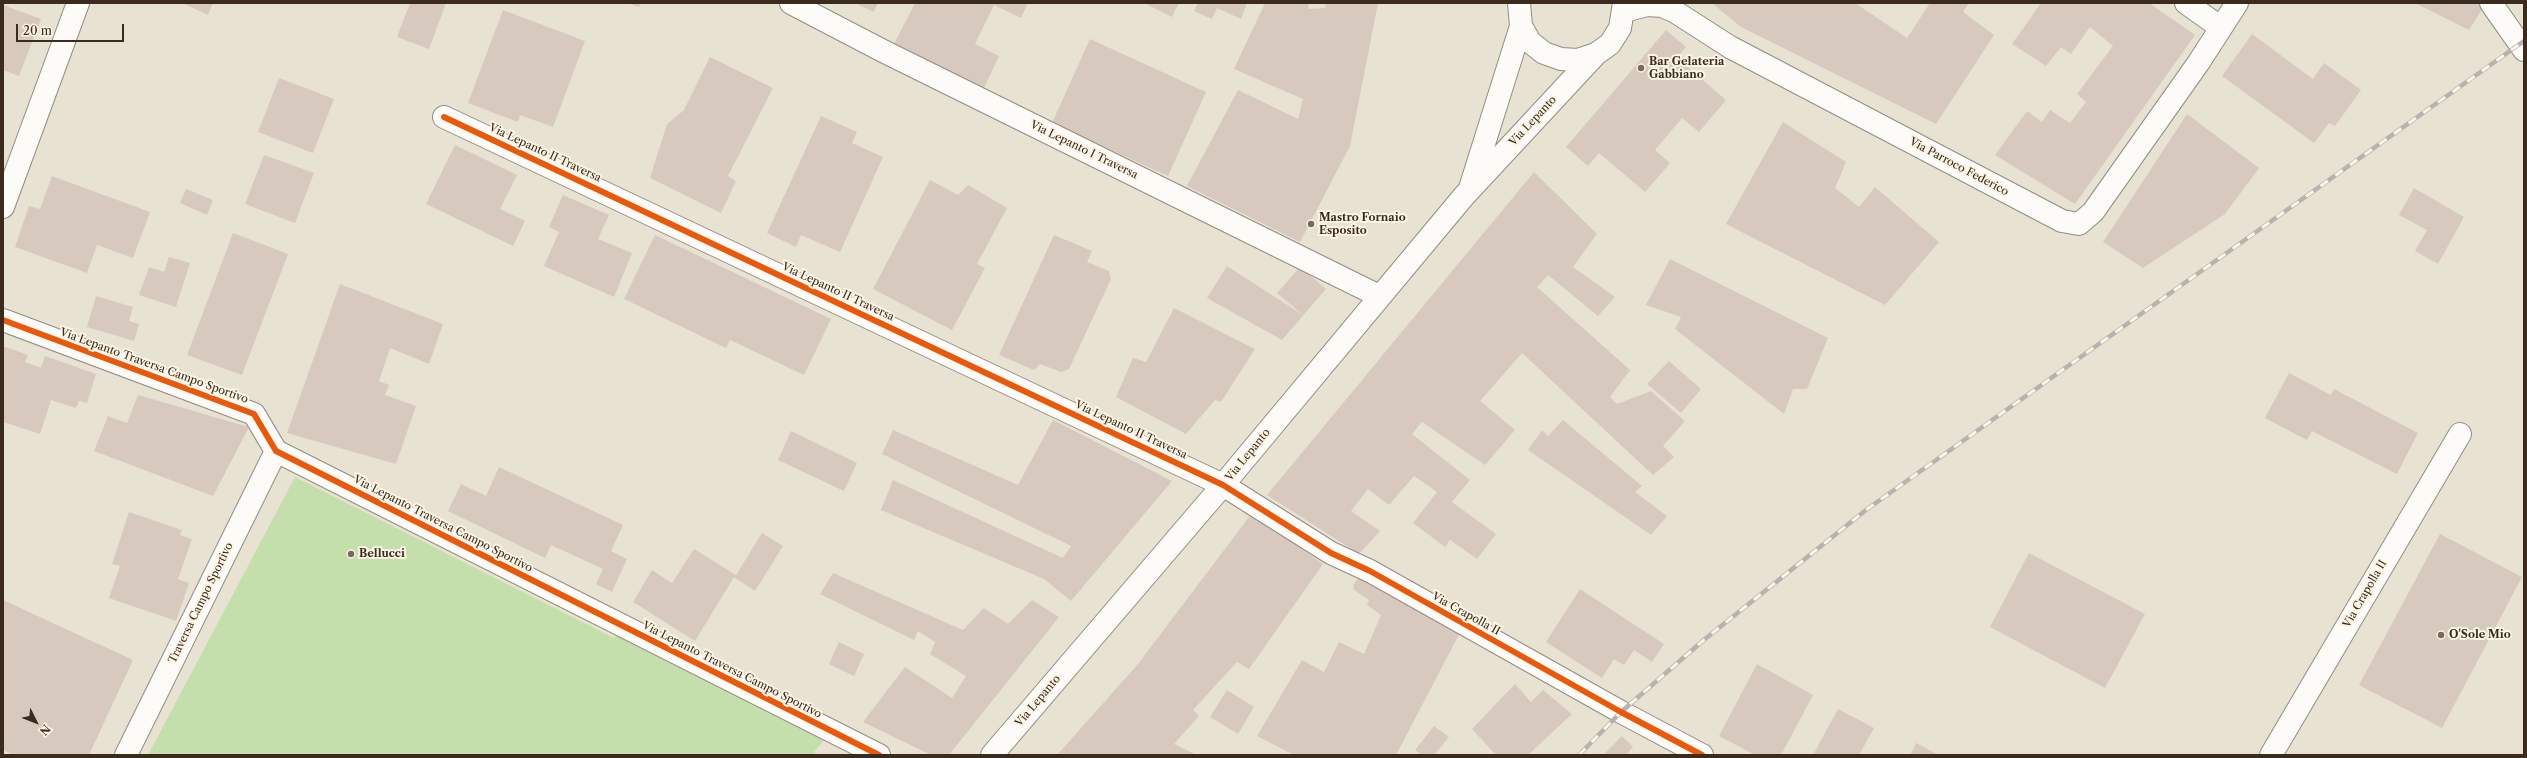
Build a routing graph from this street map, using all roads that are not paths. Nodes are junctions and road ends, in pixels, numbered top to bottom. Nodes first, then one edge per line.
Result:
1 (78, 3) edge
2 (791, 3) edge
3 (1519, 3) edge
4 (2186, 3) edge
5 (2237, 3) edge
6 (2491, 3) edge
7 (1624, 5) edge
8 (1521, 26) junction
9 (2220, 27) junction
10 (2524, 50) edge
11 (1596, 54) junction
12 (444, 117) dead end
13 (1470, 189) junction
14 (3, 206) edge
15 (1379, 296) junction
16 (3, 320) edge
17 (2460, 434) dead end
18 (276, 451) junction
19 (1223, 485) junction
20 (126, 755) edge
21 (879, 755) edge
22 (992, 755) edge
23 (1702, 755) edge
24 (2271, 755) edge

1 - 14 street
2 - 15 street, Via Lepanto I Traversa
3 - 8 street
4 - 9 street
5 - 9 street, Via Parroco Federico
6 - 10 street
7 - 9 street, Via Parroco Federico
7 - 11 street
8 - 11 street
8 - 13 street, Via Lepanto
11 - 13 street, Via Lepanto
12 - 19 street, Via Lepanto II Traversa
13 - 15 street, Via Lepanto
15 - 19 street, Via Lepanto
16 - 18 street, Via Lepanto Traversa Campo Sportivo
17 - 24 street, Via Crapolla II
18 - 20 street, Traversa Campo Sportivo
18 - 21 street, Via Lepanto Traversa Campo Sportivo
19 - 22 street, Via Lepanto
19 - 23 street, Via Crapolla II

